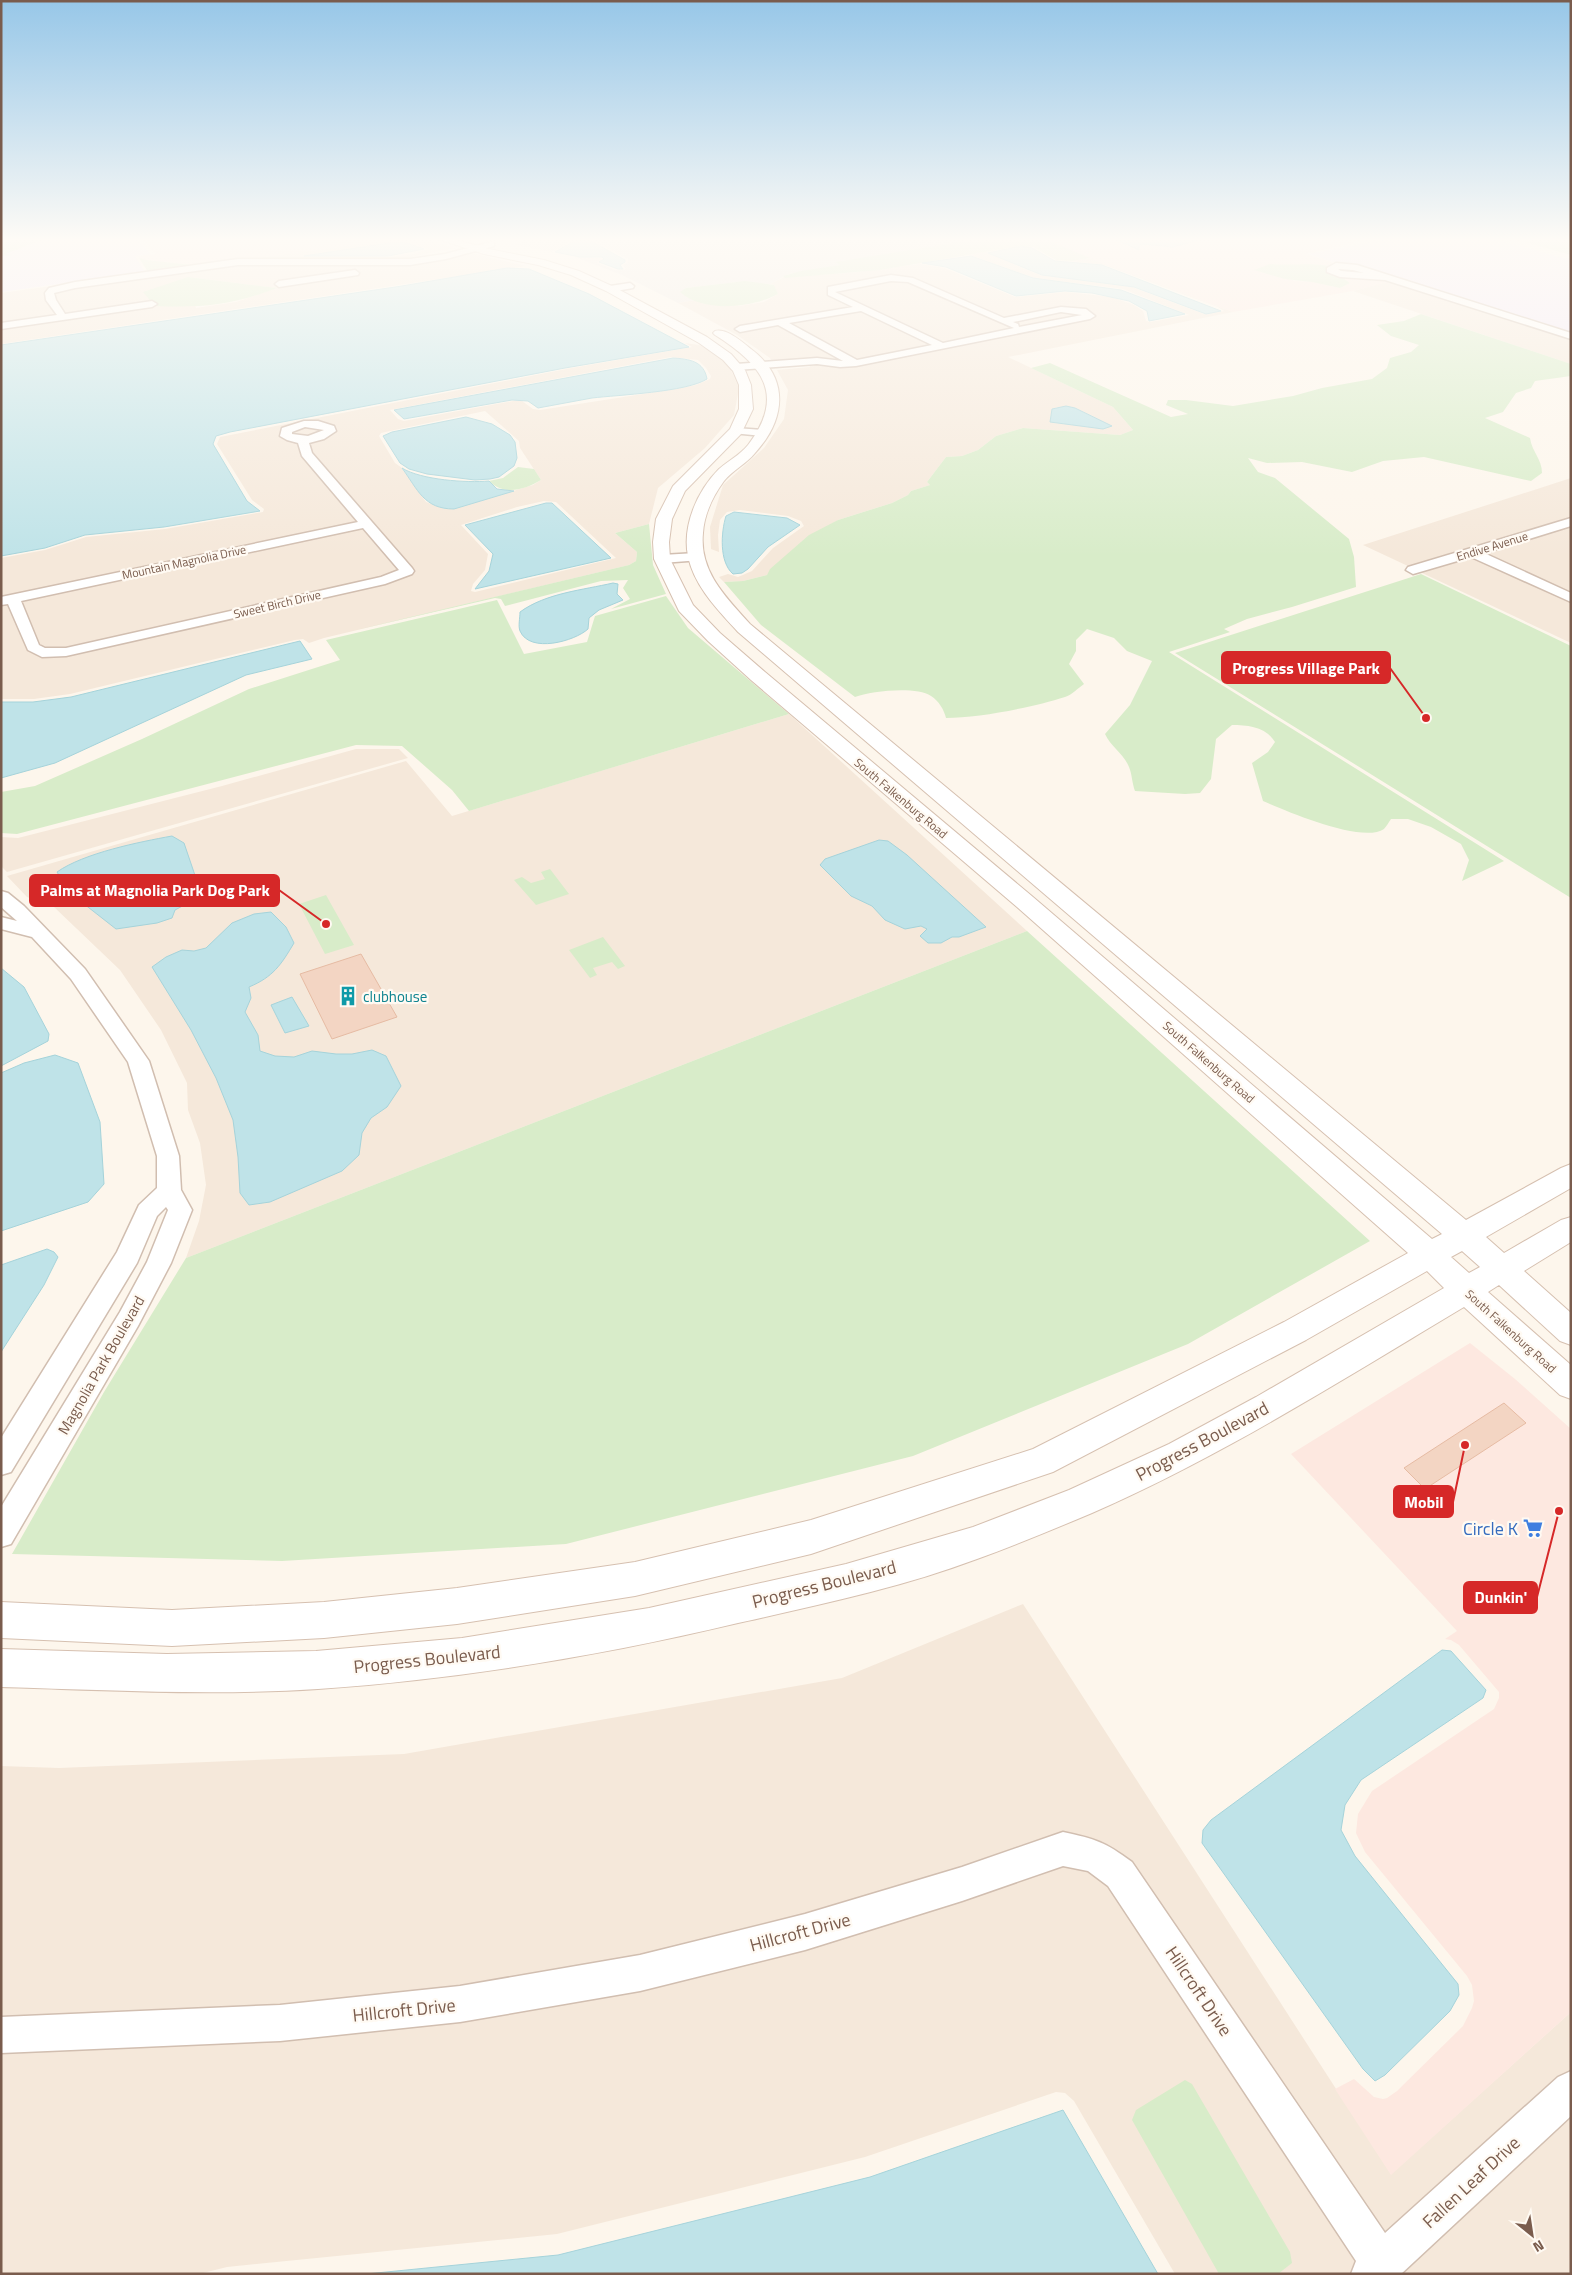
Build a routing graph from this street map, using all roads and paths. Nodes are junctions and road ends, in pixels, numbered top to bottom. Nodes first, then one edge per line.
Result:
1 (710, 345) edge
2 (738, 345) edge
3 (822, 345) edge
4 (946, 345) edge
5 (942, 346) joint
6 (856, 363) junction
7 (763, 367) junction
8 (738, 369) junction
9 (736, 431) junction
10 (762, 434) junction
11 (303, 439) dead end
12 (1571, 522) edge
13 (366, 524) junction
14 (1472, 552) junction
15 (696, 557) junction
16 (662, 559) junction
17 (1413, 570) dead end
18 (1571, 598) edge
19 (7, 600) edge
20 (1, 898) edge
21 (1, 923) edge
22 (36, 932) junction
23 (1571, 1175) edge
24 (169, 1191) junction
25 (1571, 1228) edge
26 (1464, 1235) junction
27 (1429, 1254) junction
28 (1501, 1268) junction
29 (1466, 1289) junction
30 (1571, 1332) edge
31 (1571, 1385) edge
32 (1, 1463) edge
33 (1, 1534) edge
34 (1, 1620) edge
35 (1, 1668) edge
36 (1, 2035) edge
37 (1571, 2090) edge
38 (1376, 2269) edge

1 - 8 street, South Falkenburg Road
2 - 7 street, South Falkenburg Road
3 - 6 street
4 - 5 street
5 - 6 street
6 - 7 street
7 - 8 street
7 - 10 street, South Falkenburg Road
8 - 9 street, South Falkenburg Road
9 - 10 street
9 - 16 street, South Falkenburg Road
10 - 15 street, South Falkenburg Road
11 - 13 street, Sweet Birch Drive
12 - 14 street, Endive Avenue
13 - 19 street, Mountain Magnolia Drive
13 - 19 street, Sweet Birch Drive
14 - 17 street, Endive Avenue
14 - 18 street
15 - 16 street
15 - 26 street, South Falkenburg Road
16 - 27 street, South Falkenburg Road
20 - 22 street, Magnolia Park Boulevard
21 - 22 street
22 - 24 street, Magnolia Park Boulevard
23 - 26 street
24 - 32 street
24 - 33 street, Magnolia Park Boulevard
25 - 28 street, Progress Boulevard
26 - 27 street
26 - 28 street, South Falkenburg Road
27 - 29 street, South Falkenburg Road
27 - 34 street
28 - 29 street, Progress Boulevard
28 - 30 street, South Falkenburg Road
29 - 31 street, South Falkenburg Road
29 - 35 street, Progress Boulevard
36 - 38 street, Hillcroft Drive
37 - 38 street, Fallen Leaf Drive

